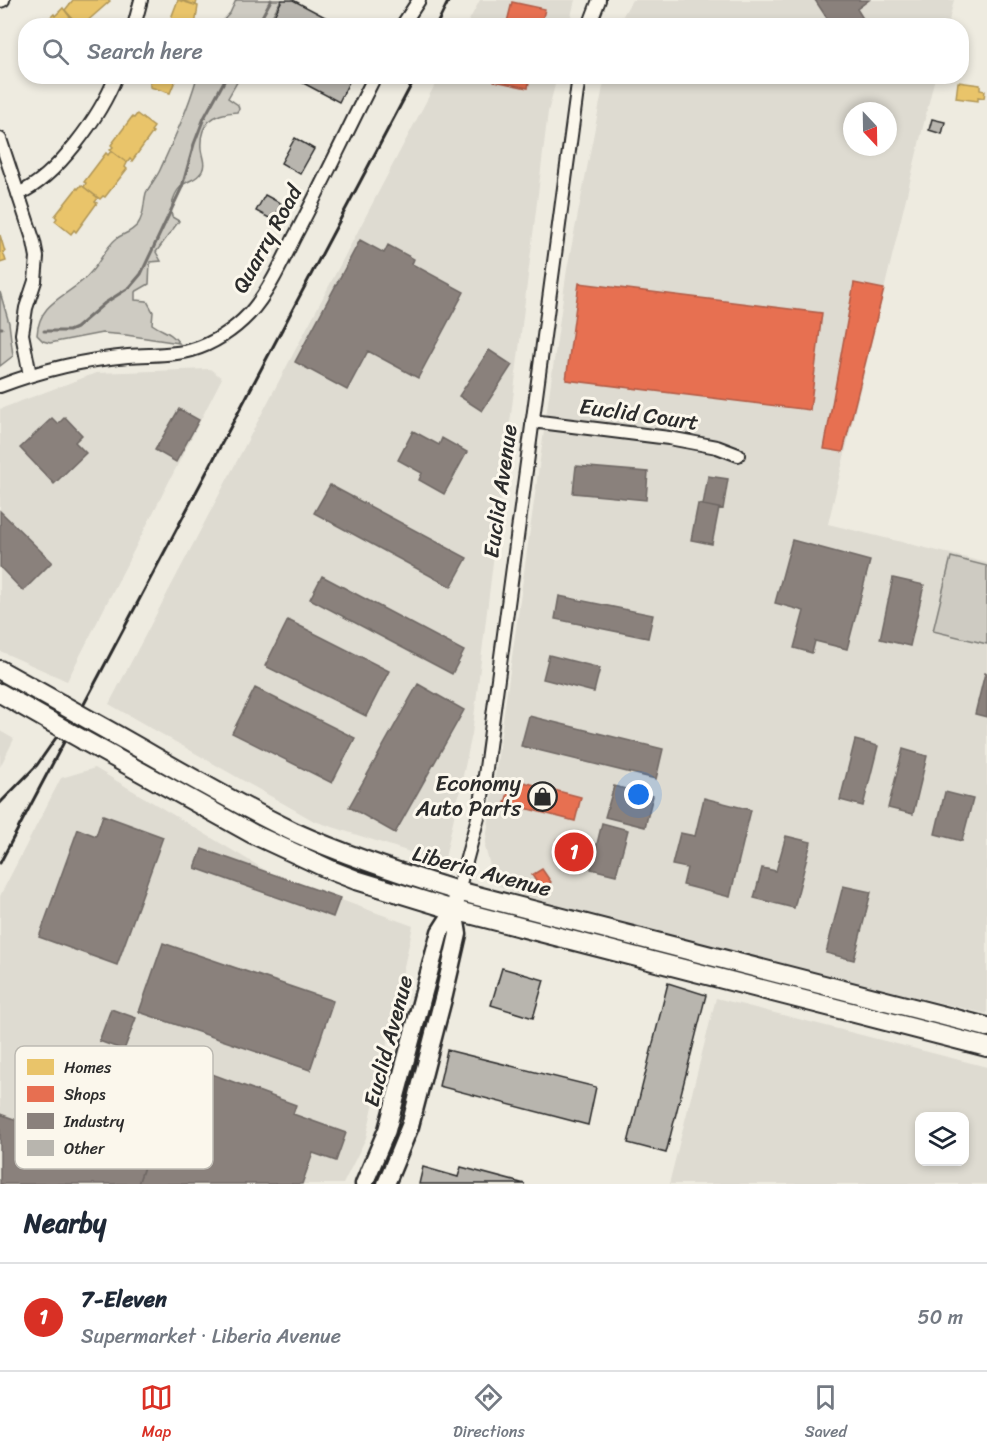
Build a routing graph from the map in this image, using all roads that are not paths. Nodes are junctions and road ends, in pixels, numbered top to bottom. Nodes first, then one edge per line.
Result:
1 (141, 0) edge
2 (419, 0) edge
3 (599, 0) edge
4 (136, 18) edge
5 (407, 18) edge
6 (592, 18) edge
7 (113, 84) edge
8 (371, 84) edge
9 (578, 84) edge
10 (0, 139) edge
11 (18, 194) junction
12 (30, 375) junction
13 (0, 386) edge
14 (532, 421) junction
15 (738, 455) dead end
16 (0, 670) edge
17 (0, 693) edge
18 (458, 891) junction
19 (454, 910) junction
20 (987, 1027) edge
21 (987, 1047) edge
22 (364, 1184) edge
23 (386, 1184) edge

1 - 4 street
2 - 5 street
3 - 6 street
7 - 11 street
8 - 12 street, Quarry Road
9 - 14 street, Euclid Avenue
10 - 11 street
11 - 12 street
12 - 13 street, Quarry Road
14 - 15 street, Euclid Court
14 - 18 street, Euclid Avenue
16 - 18 highway, Liberia Avenue, bridge
17 - 19 highway, Liberia Avenue, bridge
18 - 19 main road, Euclid Avenue
18 - 20 highway, Liberia Avenue
19 - 21 highway, Liberia Avenue
19 - 22 main road, Euclid Avenue
19 - 23 main road, Euclid Avenue

